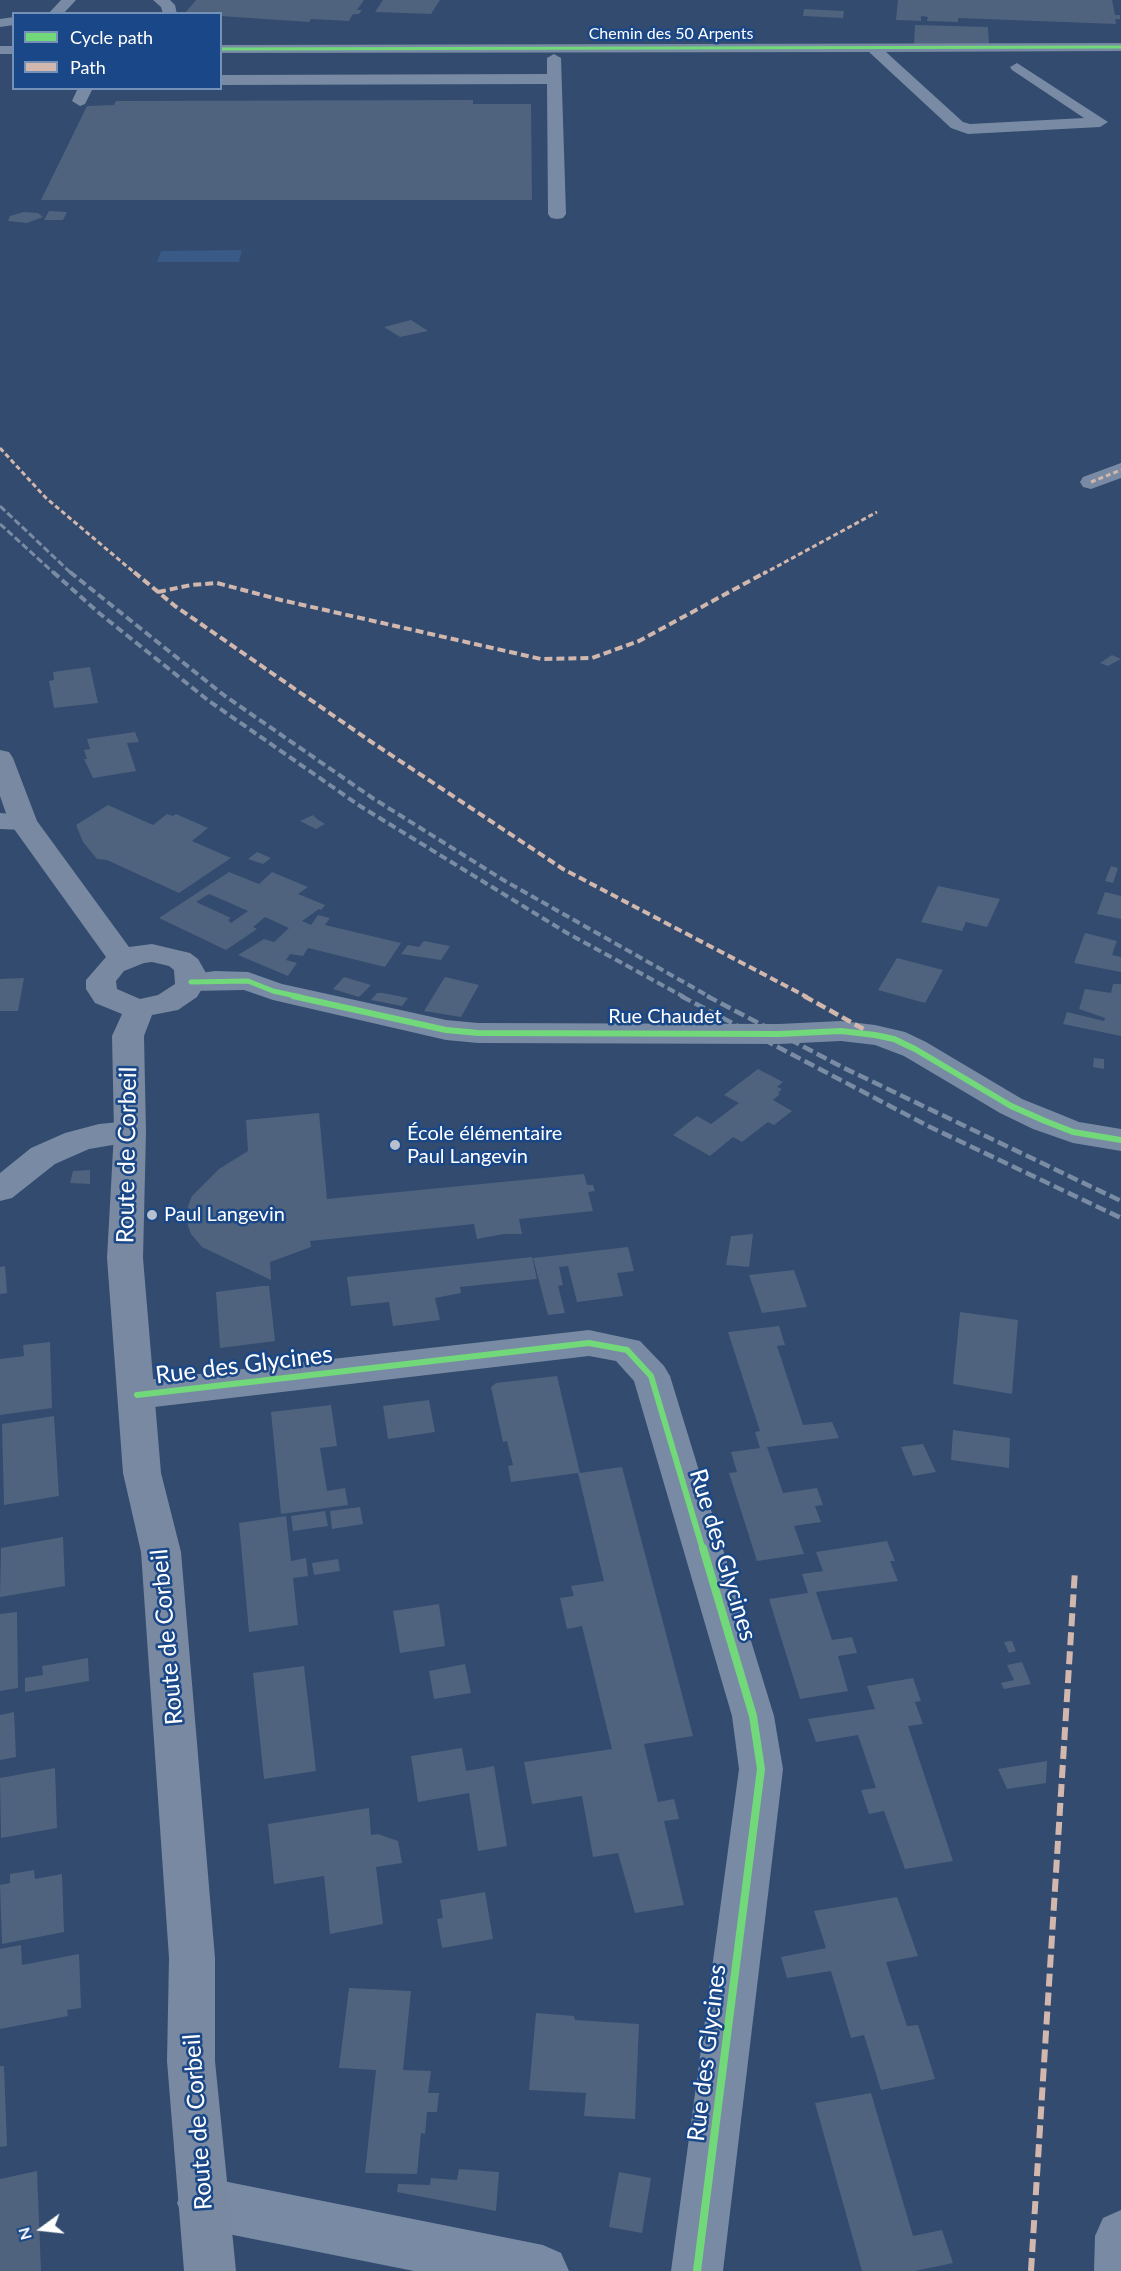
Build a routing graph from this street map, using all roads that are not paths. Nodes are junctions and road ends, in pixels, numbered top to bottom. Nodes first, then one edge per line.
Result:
1 (69, 0) edge
2 (160, 0) edge
3 (57, 12) edge
4 (170, 12) edge
5 (554, 47) junction
6 (872, 47) junction
7 (1121, 47) edge
8 (222, 49) edge
9 (1017, 67) dead end
10 (554, 79) junction
11 (222, 81) edge
12 (557, 214) dead end
13 (1121, 470) edge
14 (1091, 482) dead end
15 (0, 758) edge
16 (12, 821) edge
17 (123, 959) junction
18 (191, 982) junction
19 (140, 1008) junction
20 (130, 1132) junction
21 (1121, 1140) edge
22 (0, 1190) edge
23 (137, 1395) junction
24 (203, 2203) junction
25 (1121, 2236) edge
26 (210, 2271) edge
27 (543, 2271) edge
28 (698, 2271) edge
29 (1120, 2271) edge

1 - 3 street
2 - 4 street
5 - 6 street, Chemin des 50 Arpents
5 - 8 street, Chemin des 50 Arpents
5 - 10 street
6 - 7 street, Chemin des 50 Arpents
6 - 9 street
10 - 11 street
10 - 12 street
13 - 14 street
15 - 16 main road
16 - 17 main road
17 - 18 main road
17 - 19 main road
18 - 19 main road
18 - 21 street, Rue Chaudet
19 - 20 main road, Route de Corbeil
20 - 22 street
20 - 23 main road, Route de Corbeil
23 - 24 main road, Route de Corbeil
23 - 28 street, Rue des Glycines
24 - 26 main road, Route de Corbeil
24 - 27 street
25 - 29 street

